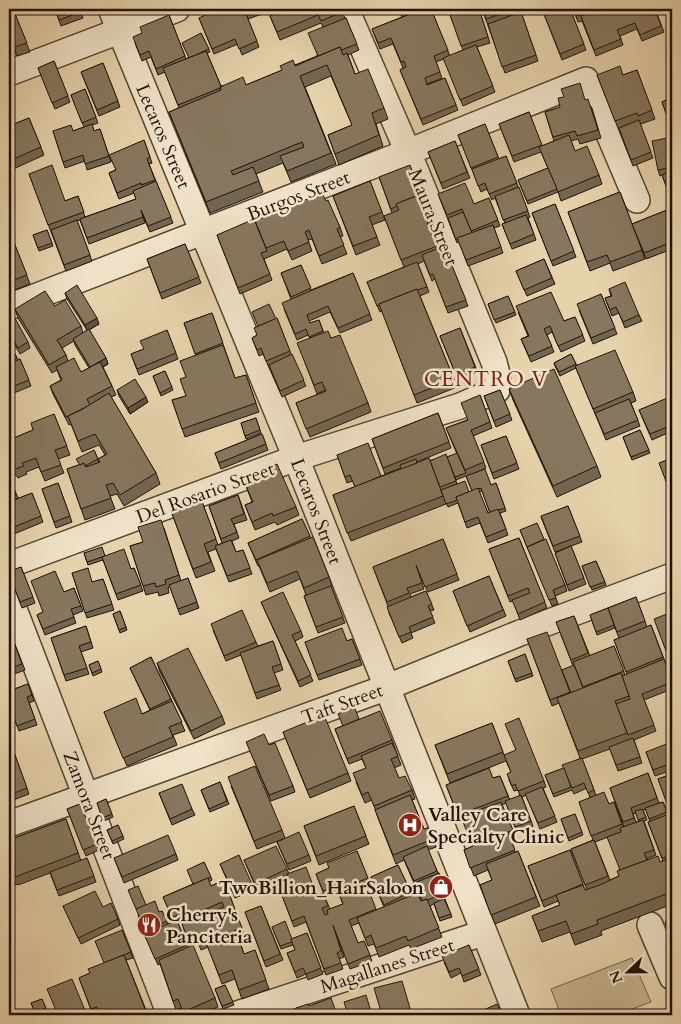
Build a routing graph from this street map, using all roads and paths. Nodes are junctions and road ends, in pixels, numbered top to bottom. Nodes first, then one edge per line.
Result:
1 (177, 9) edge
2 (346, 9) edge
3 (115, 20) edge
4 (9, 74) edge
5 (408, 152) junction
6 (637, 200) dead end
7 (204, 232) junction
8 (9, 307) edge
9 (460, 406) joint
10 (296, 458) junction
11 (9, 565) edge
12 (672, 576) edge
13 (9, 596) edge
14 (385, 688) junction
15 (87, 795) junction
16 (9, 824) edge
17 (650, 925) dead end
18 (483, 934) junction
19 (672, 977) edge
20 (170, 1015) edge
21 (234, 1015) edge
22 (517, 1015) edge

1 - 3 street
2 - 5 street, Maura Street
3 - 4 street
3 - 7 street, Lecaros Street
5 - 6 street, Burgos Street
5 - 7 street, Burgos Street
5 - 9 street, Maura Street
7 - 8 street, Burgos Street
7 - 10 street, Lecaros Street
9 - 10 street, Del Rosario Street
10 - 11 street, Del Rosario Street
10 - 14 street, Lecaros Street
12 - 14 street, Taft Street
13 - 15 street, Zamora Street
14 - 15 street, Taft Street
14 - 18 street, Lecaros Street
15 - 16 street, Taft Street
15 - 20 street, Zamora Street
17 - 19 street
18 - 21 street, Magallanes Street
18 - 22 street, Lecaros Street

